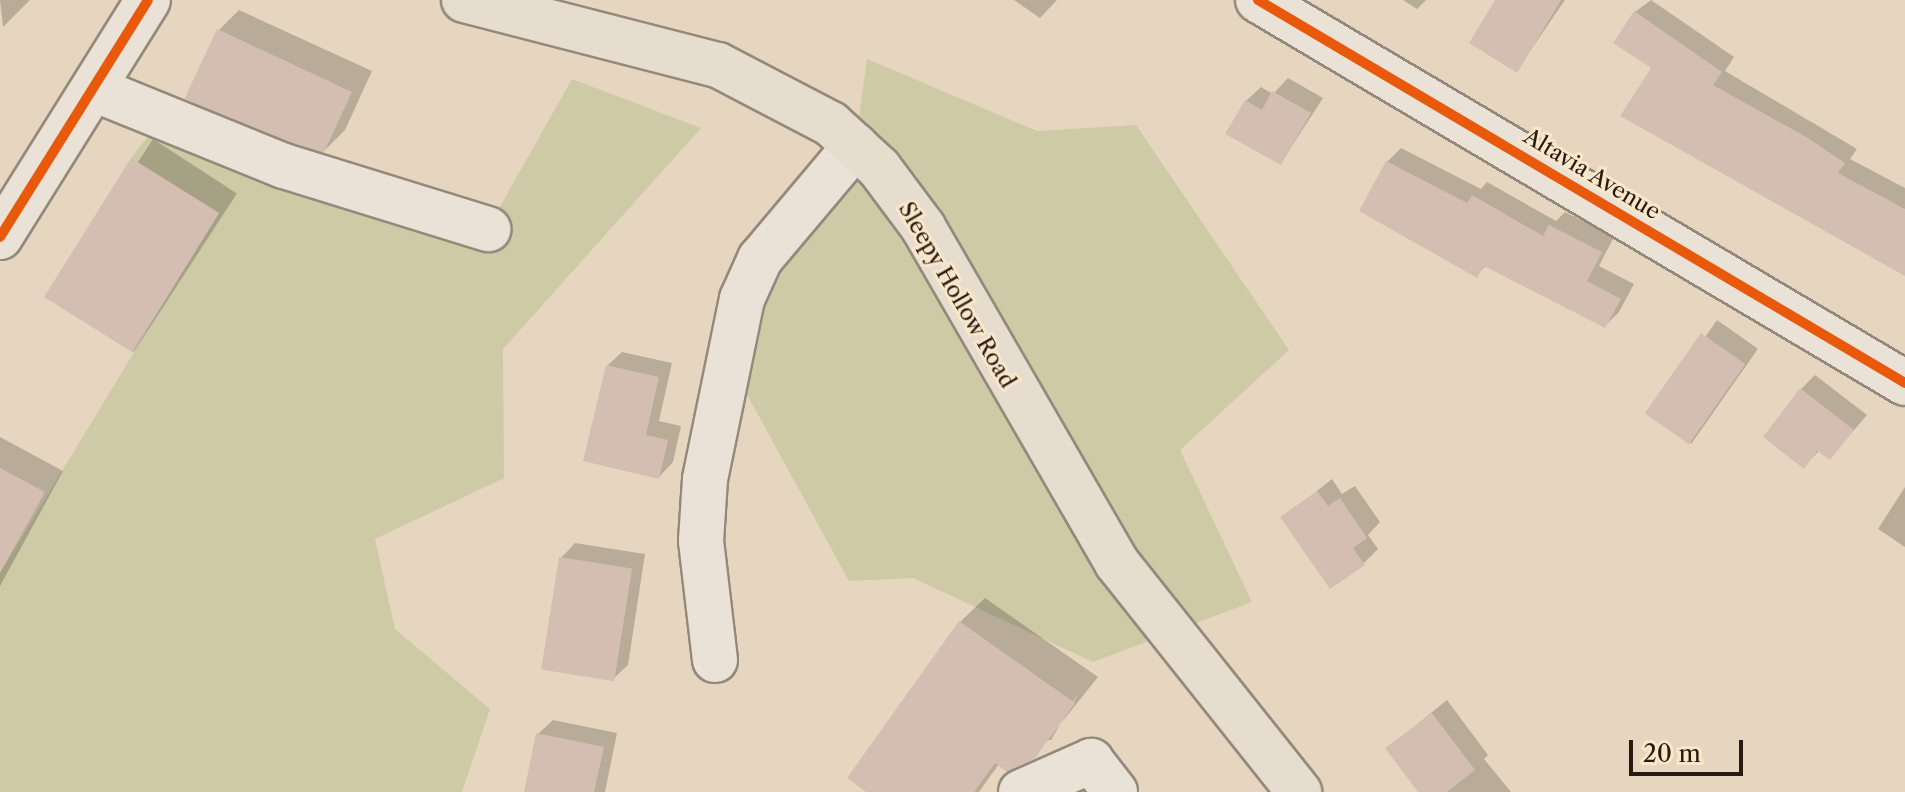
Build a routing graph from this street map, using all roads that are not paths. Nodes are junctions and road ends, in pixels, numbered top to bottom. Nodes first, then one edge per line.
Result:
1 (148, 0) edge
2 (464, 0) edge
3 (1258, 0) edge
4 (94, 89) junction
5 (855, 146) junction
6 (488, 229) dead end
7 (0, 237) edge
8 (1905, 383) edge
9 (715, 660) dead end
10 (1296, 791) edge
11 (1021, 792) edge
12 (1115, 792) edge

1 - 4 street
2 - 5 main road, Sleepy Hollow Road
3 - 8 street, Altavia Avenue
4 - 6 street
4 - 7 street
5 - 9 street
5 - 10 main road, Sleepy Hollow Road
11 - 12 street

